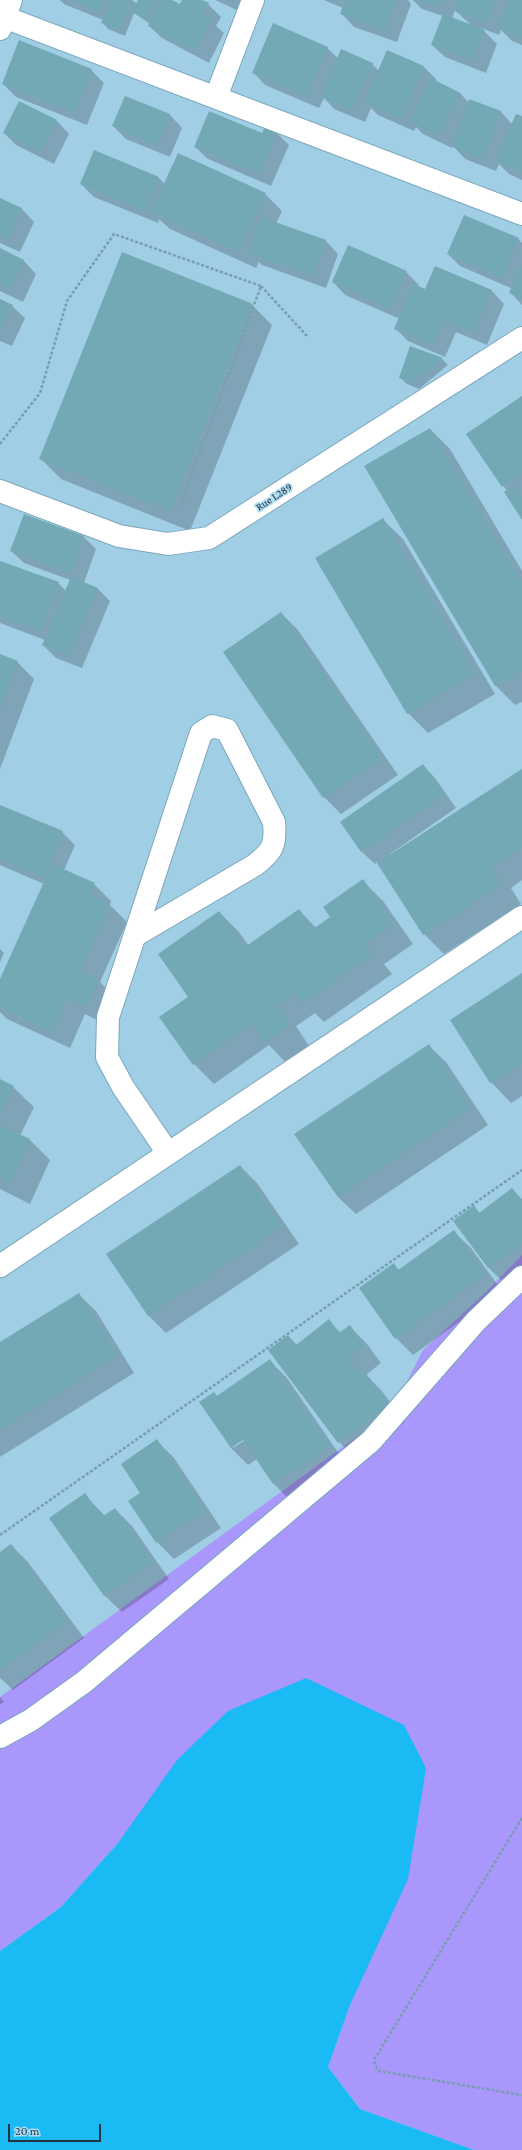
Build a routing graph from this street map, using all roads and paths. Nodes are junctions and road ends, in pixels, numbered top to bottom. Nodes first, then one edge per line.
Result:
1 (253, 0) edge
2 (5, 15) edge
3 (216, 96) junction
4 (522, 214) edge
5 (261, 286) junction
6 (308, 337) dead end
7 (522, 338) edge
8 (0, 444) edge
9 (0, 491) edge
10 (180, 506) dead end
11 (522, 917) edge
12 (136, 935) junction
13 (168, 1154) junction
14 (522, 1170) edge
15 (0, 1266) edge
16 (522, 1277) edge
17 (0, 1535) edge
18 (0, 1737) edge
19 (522, 1818) edge
20 (522, 2095) edge

1 - 3 street
2 - 3 street
3 - 4 street
5 - 6 path
5 - 8 path
5 - 10 path
7 - 9 street, Rue L289
11 - 13 street
12 - 12 street
12 - 13 street
13 - 15 street
14 - 17 path
16 - 18 street
19 - 20 path

